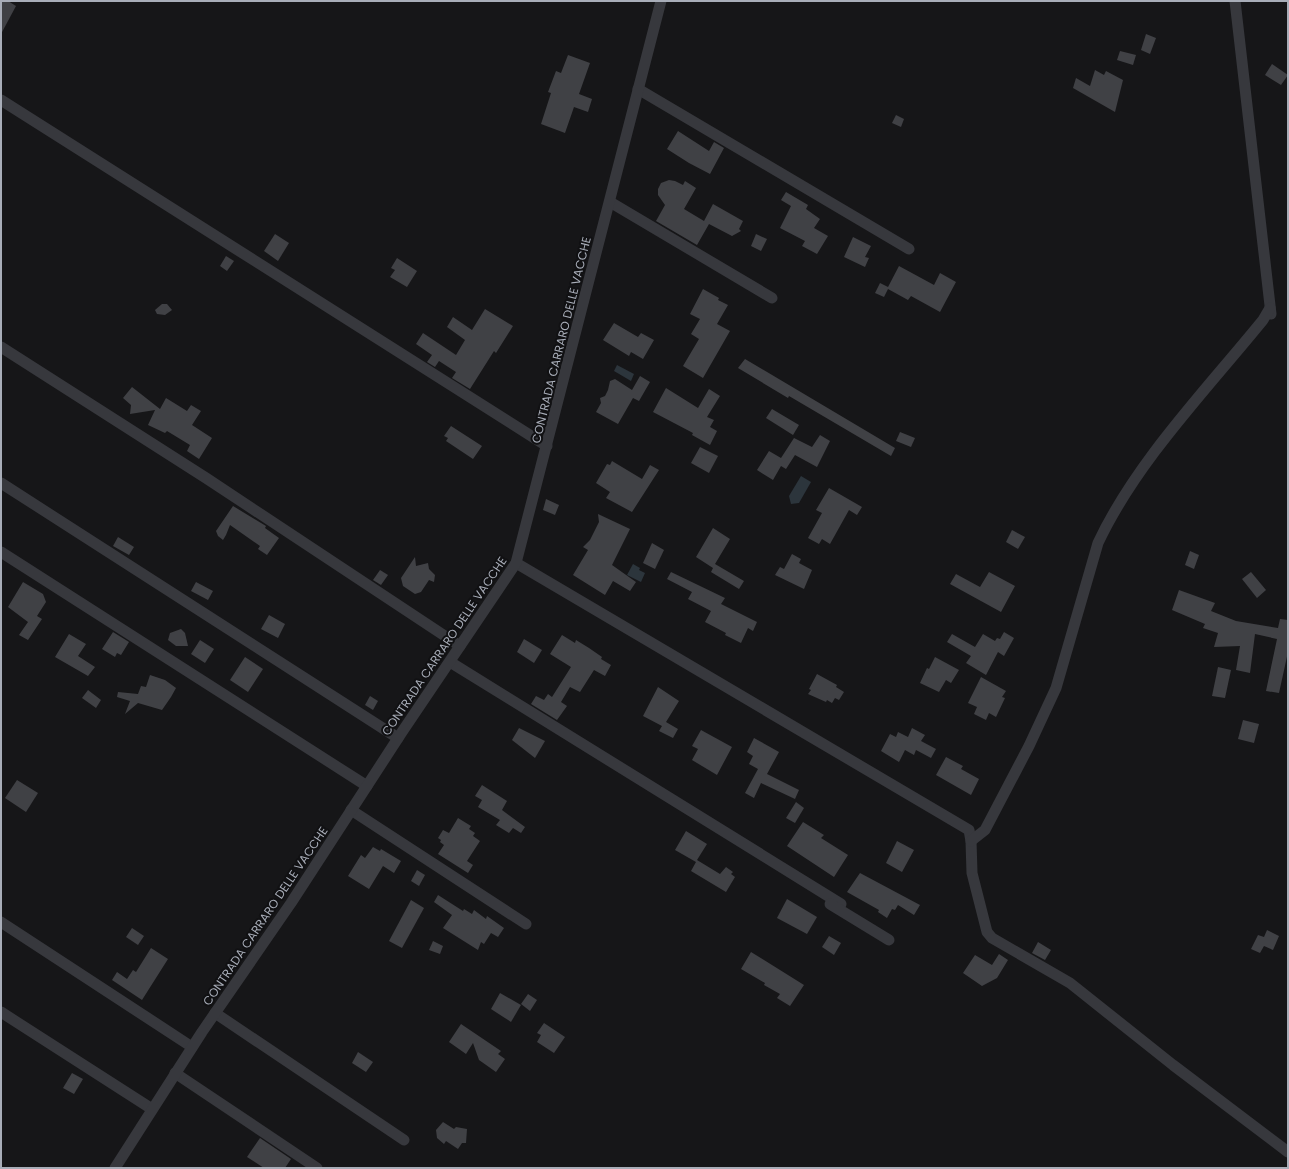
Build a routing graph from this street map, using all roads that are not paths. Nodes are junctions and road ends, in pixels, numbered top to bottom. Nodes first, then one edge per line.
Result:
1 (661, 1) edge
2 (1235, 1) edge
3 (638, 89) junction
4 (1, 100) edge
5 (610, 202) junction
6 (909, 249) dead end
7 (772, 298) dead end
8 (1, 347) edge
9 (548, 446) junction
10 (1, 483) edge
11 (1, 552) edge
12 (516, 563) junction
13 (460, 646) junction
14 (450, 662) junction
15 (398, 738) junction
16 (367, 786) junction
17 (351, 810) junction
18 (971, 841) junction
19 (797, 876) junction
20 (841, 904) dead end
21 (1, 922) edge
22 (526, 924) dead end
23 (889, 940) dead end
24 (1, 1012) edge
25 (215, 1013) junction
26 (192, 1047) junction
27 (175, 1073) junction
28 (152, 1109) junction
29 (404, 1140) dead end
30 (1288, 1152) edge
31 (115, 1168) edge
32 (317, 1168) edge

1 - 3 street, CONTRADA CARRARO DELLE VACCHE
2 - 18 street
3 - 5 street, CONTRADA CARRARO DELLE VACCHE
3 - 6 street
4 - 9 street
5 - 7 street
5 - 9 street, CONTRADA CARRARO DELLE VACCHE
8 - 13 street
9 - 12 street, CONTRADA CARRARO DELLE VACCHE
10 - 15 street
11 - 16 street
12 - 13 street, CONTRADA CARRARO DELLE VACCHE
12 - 18 street
13 - 14 street, CONTRADA CARRARO DELLE VACCHE
14 - 15 street, CONTRADA CARRARO DELLE VACCHE
14 - 19 street
15 - 16 street, CONTRADA CARRARO DELLE VACCHE
16 - 17 street, CONTRADA CARRARO DELLE VACCHE
17 - 22 street
17 - 25 street, CONTRADA CARRARO DELLE VACCHE
18 - 30 street
19 - 20 street
19 - 23 street
21 - 26 street
24 - 28 street
25 - 26 street, CONTRADA CARRARO DELLE VACCHE
25 - 29 street
26 - 27 street, CONTRADA CARRARO DELLE VACCHE
27 - 28 street, CONTRADA CARRARO DELLE VACCHE
27 - 32 street
28 - 31 street, CONTRADA CARRARO DELLE VACCHE

